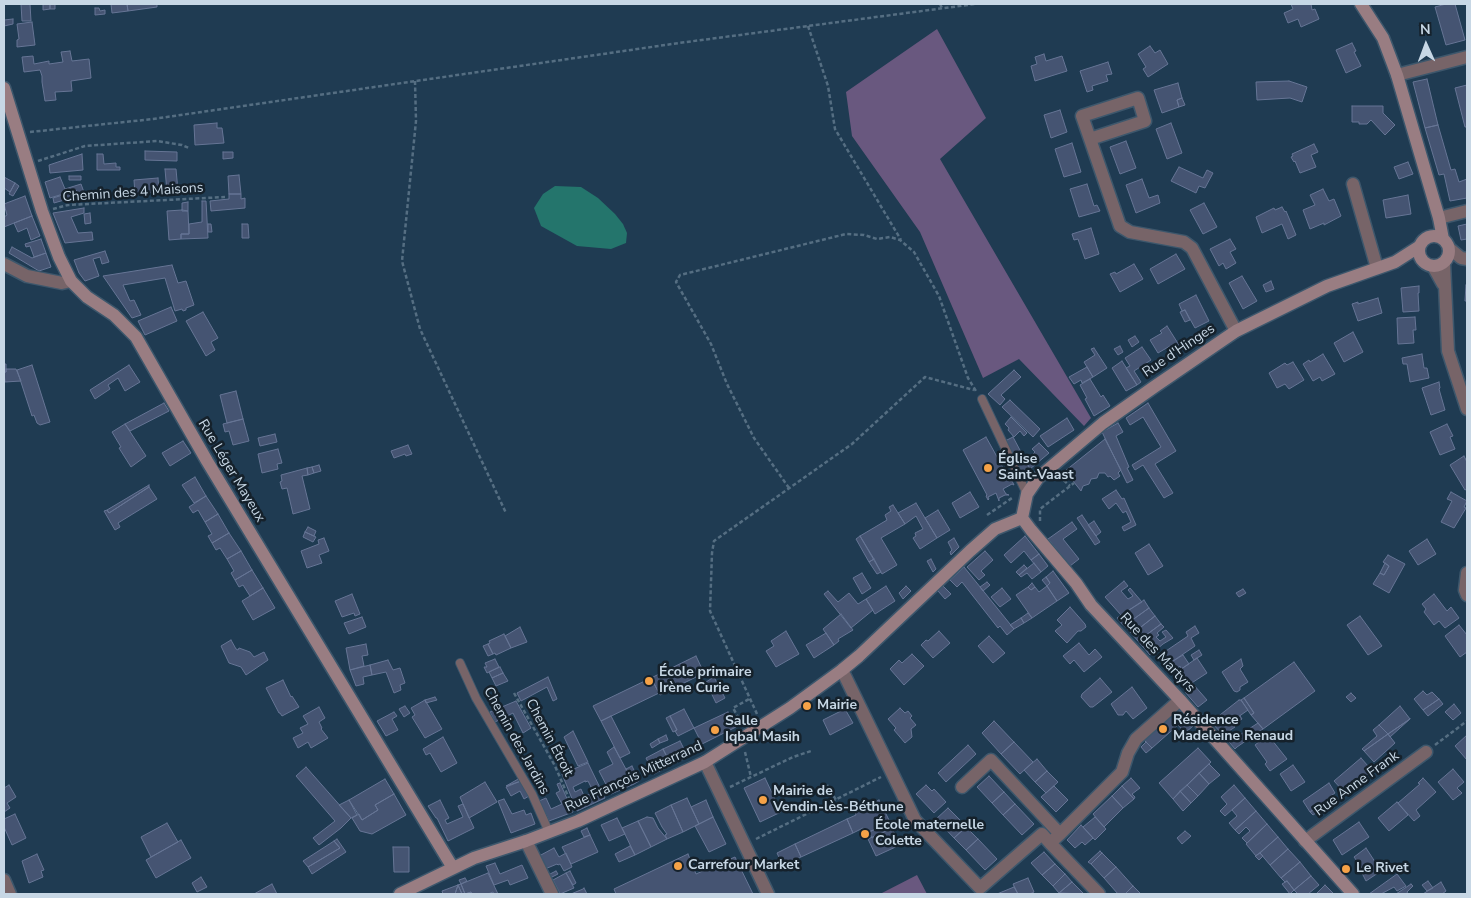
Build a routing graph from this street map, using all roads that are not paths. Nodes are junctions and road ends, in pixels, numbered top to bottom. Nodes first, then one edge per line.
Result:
1 (1361, 4) edge
2 (1467, 57) edge
3 (1397, 75) junction
4 (4, 88) edge
5 (1090, 139) junction
6 (1353, 184) dead end
7 (1437, 211) junction
8 (1467, 212) edge
9 (1423, 242) junction
10 (1446, 243) junction
11 (1467, 259) edge
12 (1395, 262) junction
13 (1436, 263) junction
14 (1467, 263) edge
15 (4, 264) edge
16 (1377, 268) junction
17 (71, 281) junction
18 (1236, 331) junction
19 (1465, 396) edge
20 (982, 399) road end
21 (1467, 410) edge
22 (1027, 494) junction
23 (1022, 518) junction
24 (1467, 573) edge
25 (1467, 595) edge
26 (460, 663) dead end
27 (842, 670) junction
28 (1180, 700) junction
29 (1426, 752) road end
30 (705, 762) junction
31 (962, 787) dead end
32 (549, 832) junction
33 (1060, 834) junction
34 (526, 841) junction
35 (1305, 841) junction
36 (1050, 844) junction
37 (453, 868) junction
38 (4, 880) edge
39 (10, 894) edge
40 (400, 894) edge
41 (552, 894) edge
42 (768, 894) edge
43 (1099, 894) edge
44 (1353, 894) edge

1 - 3 street
2 - 3 street
3 - 7 street
4 - 17 street, Rue Léger Mayeux
5 - 5 street
5 - 18 street
6 - 16 street
7 - 8 street
7 - 9 street
7 - 10 street
9 - 10 street
9 - 12 street, Rue d'Hinges
9 - 13 street
10 - 11 street
10 - 13 street
12 - 13 street, Rue d'Hinges
12 - 16 street, Rue d'Hinges
13 - 14 street
13 - 19 street
15 - 17 street
16 - 18 street, Rue d'Hinges
17 - 37 street, Rue Léger Mayeux
18 - 22 street, Rue d'Hinges
19 - 21 street
20 - 22 lane
22 - 23 street, Rue d'Hinges
23 - 27 street, Rue François Mitterrand
23 - 28 street, Rue des Martyrs
24 - 25 street
26 - 32 lane, Chemin des Jardins
27 - 30 street, Rue François Mitterrand
27 - 36 street
28 - 33 street
28 - 35 street, Rue des Martyrs
29 - 35 street, Rue Anne Frank
30 - 32 street, Rue François Mitterrand
30 - 42 street
31 - 33 street
32 - 34 street, Rue François Mitterrand
33 - 36 street
34 - 37 street, Rue François Mitterrand
34 - 41 street
35 - 44 street, Rue des Martyrs
36 - 43 street
37 - 40 street, Rue François Mitterrand
38 - 39 street

